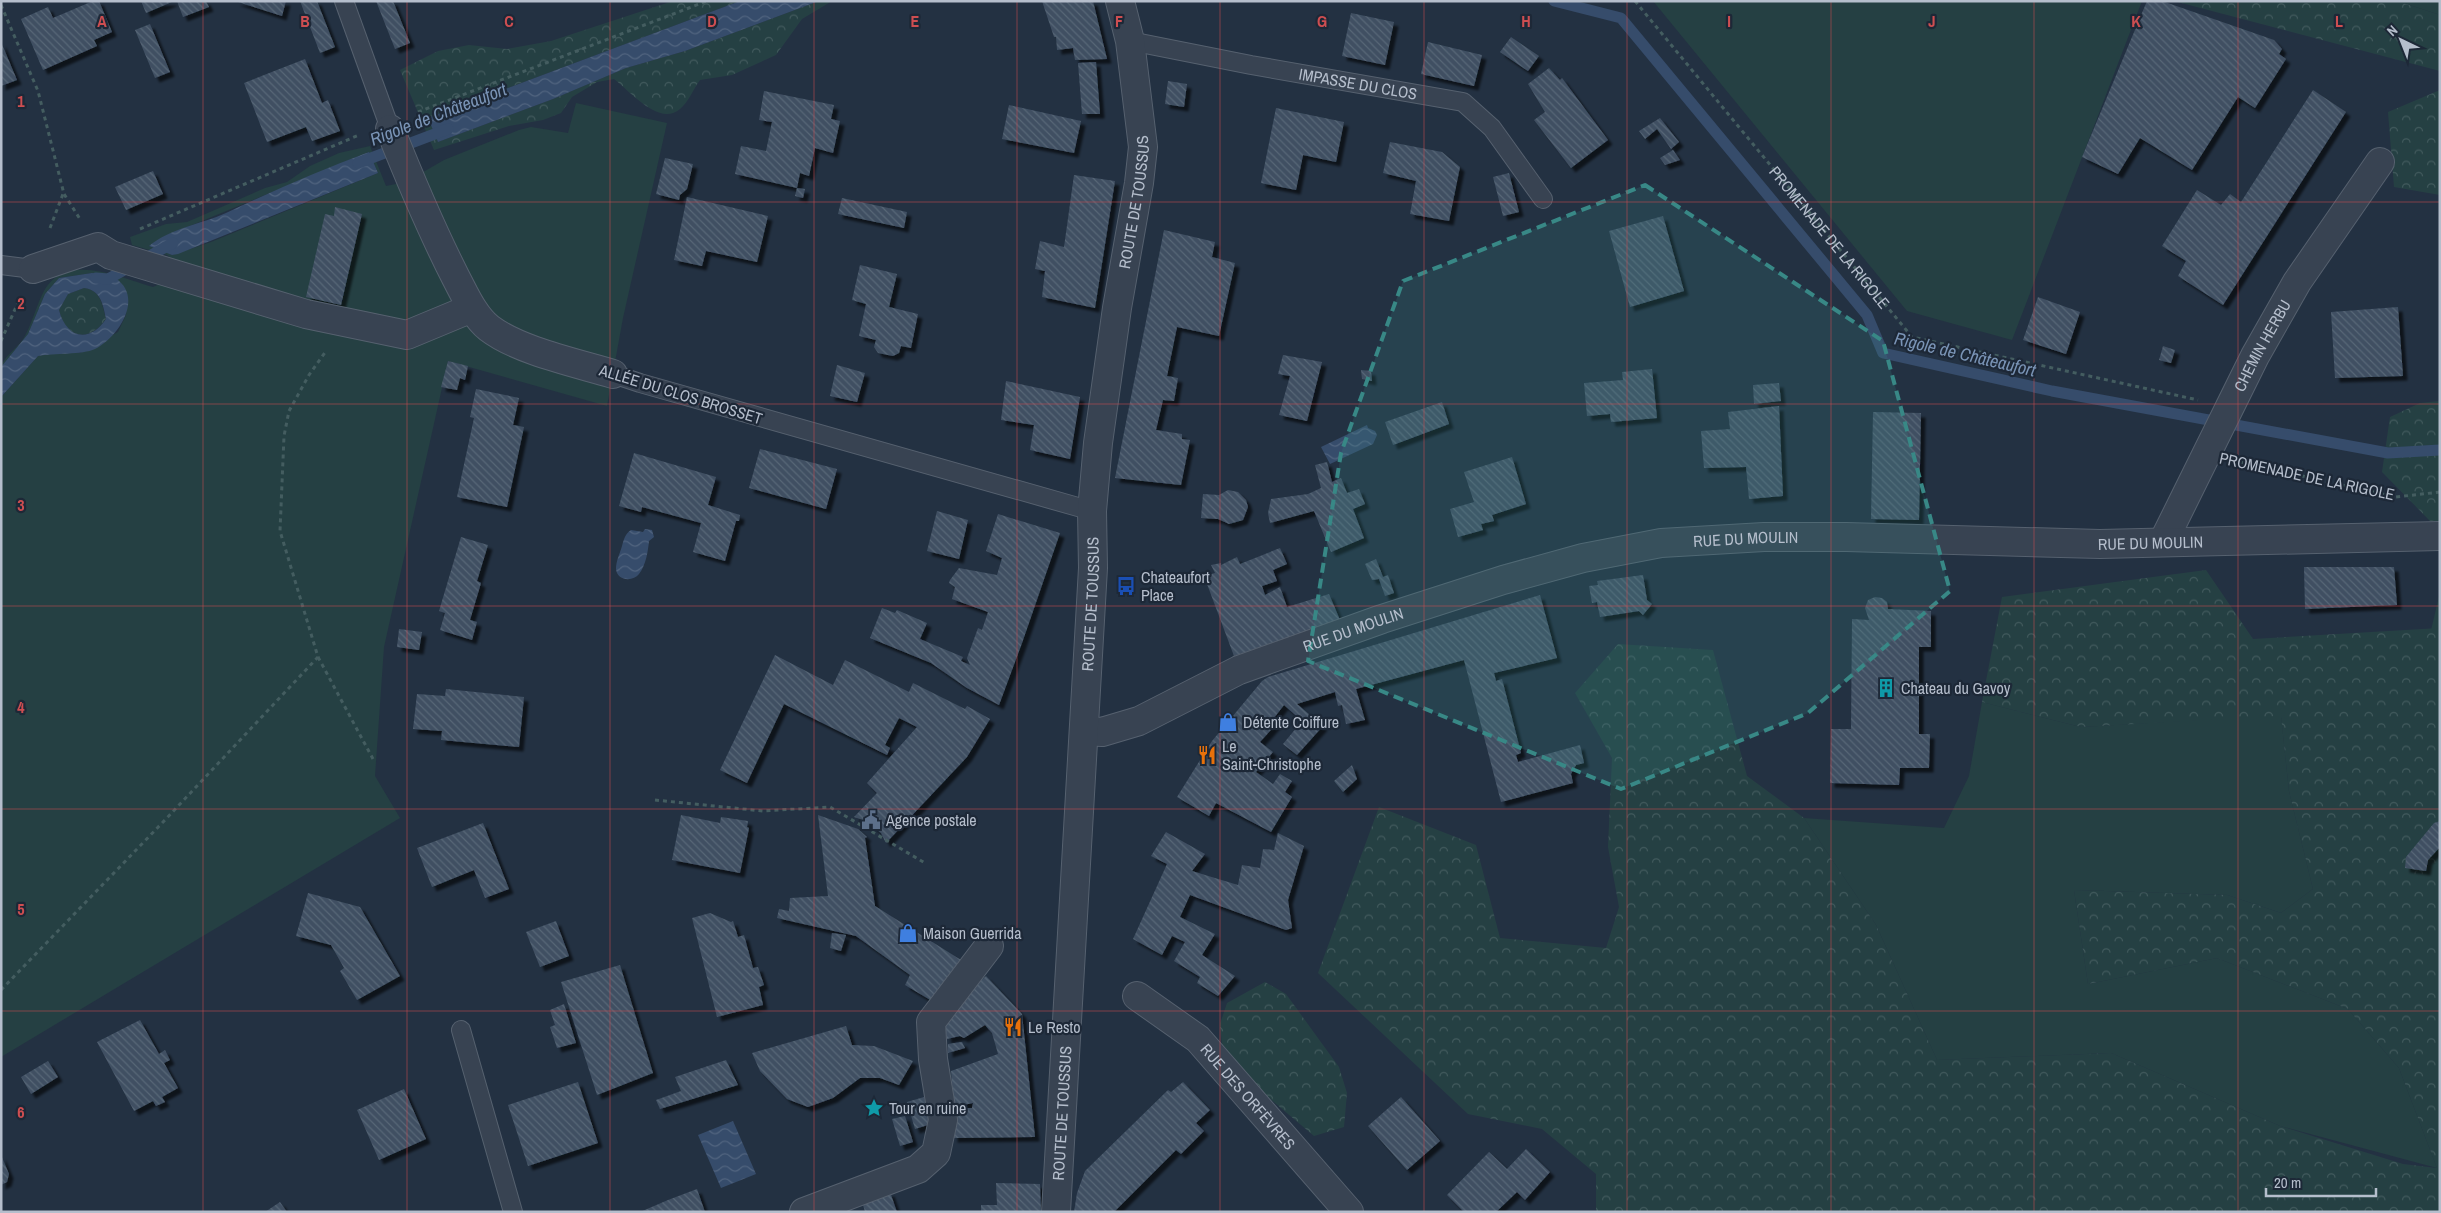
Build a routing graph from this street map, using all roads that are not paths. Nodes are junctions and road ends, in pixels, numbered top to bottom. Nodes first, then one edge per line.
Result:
1 (344, 1) edge
2 (1120, 1) edge
3 (1130, 41) junction
4 (389, 126) joint
5 (2380, 162) dead end
6 (1543, 199) dead end
7 (1, 265) edge
8 (33, 269) joint
9 (472, 308) junction
10 (613, 374) joint
11 (1092, 511) junction
12 (2440, 536) edge
13 (2163, 542) junction
14 (1084, 731) junction
15 (989, 946) dead end
16 (1137, 996) dead end
17 (461, 1030) dead end
18 (513, 1212) edge
19 (804, 1212) edge
20 (1056, 1212) edge
21 (1349, 1212) edge

1 - 4 lane, ALLÉE DU CLOS BROSSET
2 - 3 street, ROUTE DE TOUSSUS
3 - 6 lane, IMPASSE DU CLOS
3 - 11 street, ROUTE DE TOUSSUS
4 - 9 street, ALLÉE DU CLOS BROSSET
5 - 13 street, CHEMIN HERBU
7 - 8 lane
8 - 9 street
9 - 10 street, ALLÉE DU CLOS BROSSET
10 - 11 lane, ALLÉE DU CLOS BROSSET
11 - 14 street, ROUTE DE TOUSSUS
12 - 13 street, RUE DU MOULIN
13 - 14 street, RUE DU MOULIN
14 - 20 street, ROUTE DE TOUSSUS
15 - 19 street
16 - 21 street, RUE DES ORFÈVRES
17 - 18 lane

